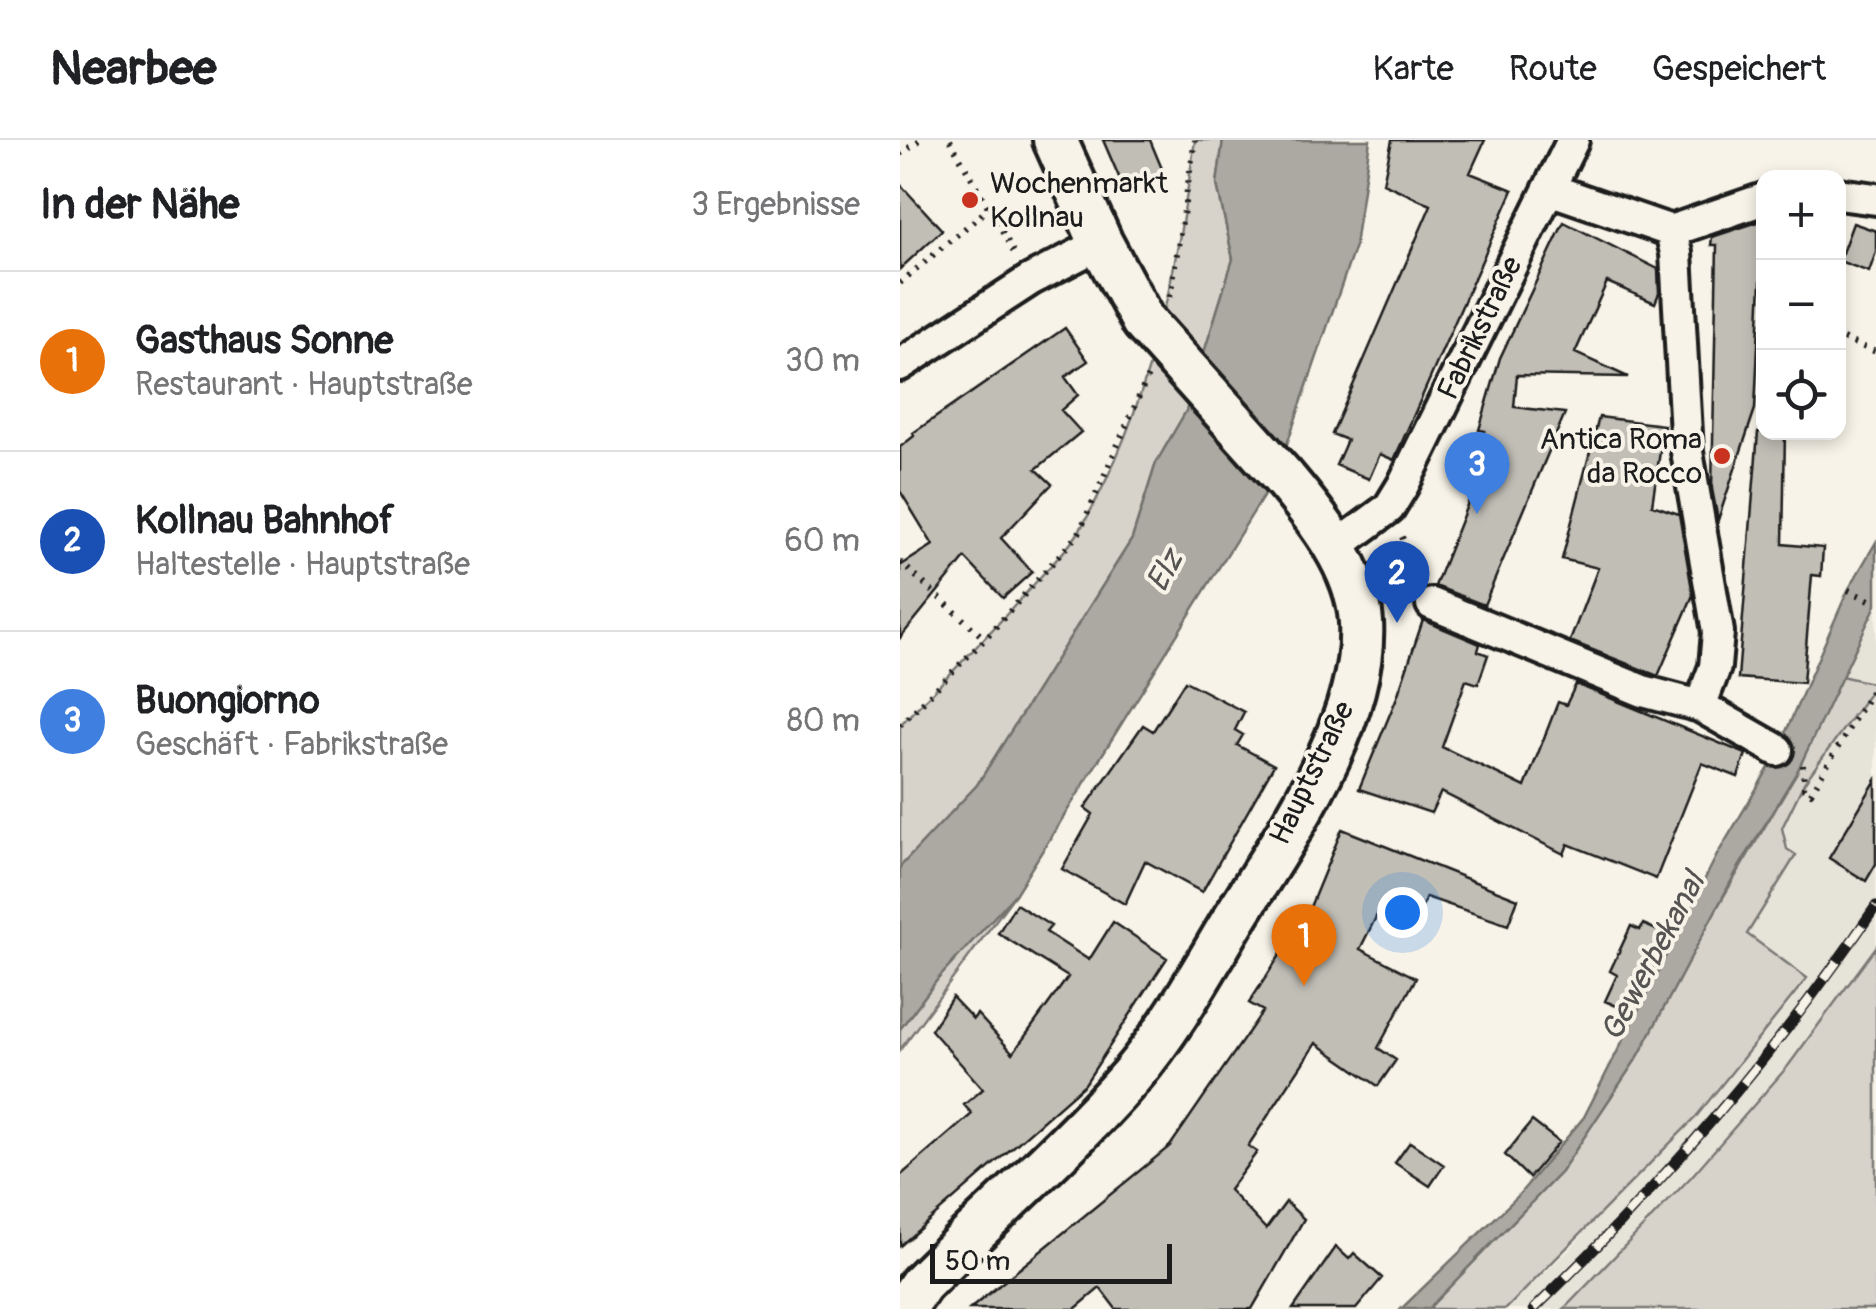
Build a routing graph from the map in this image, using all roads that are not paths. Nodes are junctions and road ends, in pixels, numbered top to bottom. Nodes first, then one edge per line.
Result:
1 (1055, 140) edge
2 (1573, 140) edge
3 (1549, 188) junction
4 (1846, 195) edge
5 (1876, 199) edge
6 (1756, 202) edge
7 (1671, 230) junction
8 (1100, 242) junction
9 (900, 365) edge
10 (1335, 548) junction
11 (1432, 604) road end
12 (1700, 706) junction
13 (1790, 756) road end
14 (904, 1309) edge

1 - 8 street, Hauptstraße
2 - 3 street, Fabrikstraße
3 - 7 street
3 - 10 street, Fabrikstraße
4 - 5 street
6 - 7 street
7 - 12 street
8 - 9 street
8 - 10 street, Hauptstraße, bridge
10 - 14 street, Hauptstraße
11 - 12 street
12 - 13 street

